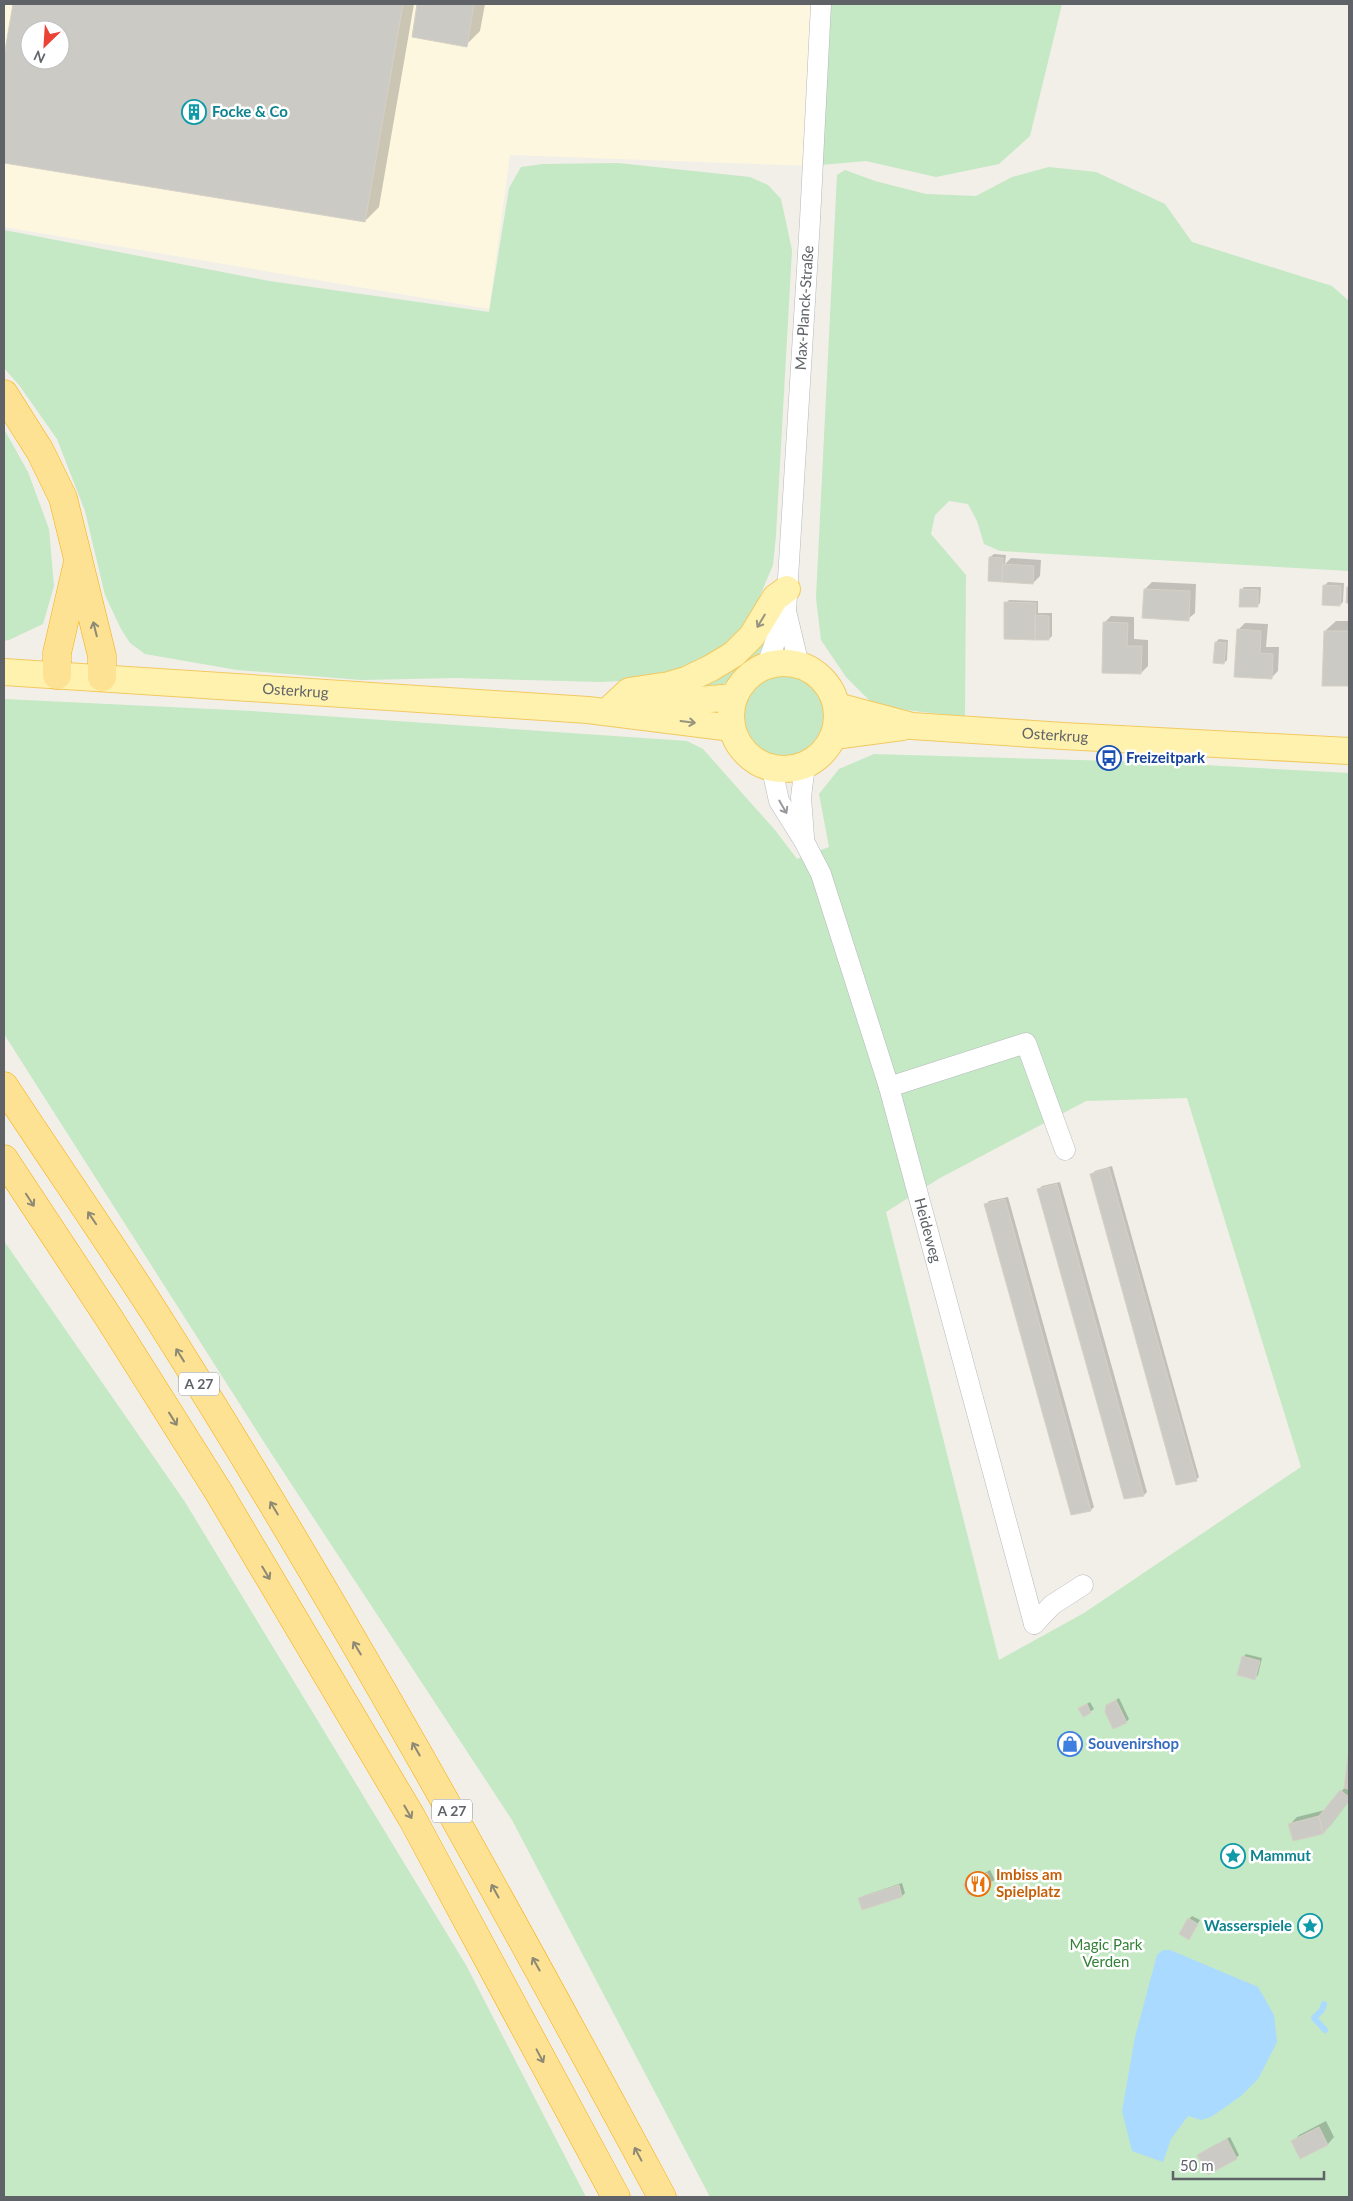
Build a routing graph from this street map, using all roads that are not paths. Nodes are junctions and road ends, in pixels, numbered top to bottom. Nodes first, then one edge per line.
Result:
1 (821, 4) edge
2 (4, 394) edge
3 (78, 562) junction
4 (786, 600) junction
5 (766, 665) junction
6 (800, 665) junction
7 (4, 672) edge
8 (56, 675) junction
9 (102, 677) junction
10 (734, 697) junction
11 (837, 706) junction
12 (600, 708) junction
13 (912, 726) junction
14 (732, 728) junction
15 (834, 736) junction
16 (1349, 751) edge
17 (805, 765) junction
18 (772, 768) junction
19 (804, 841) junction
20 (4, 1086) edge
21 (889, 1087) junction
22 (1066, 1150) dead end
23 (4, 1159) edge
24 (4, 1194) edge
25 (97, 1301) junction
26 (1083, 1585) dead end
27 (616, 2197) edge
28 (662, 2197) edge

1 - 4 street, Max-Planck-Straße
2 - 3 highway
3 - 8 highway
9 -> 3 highway
4 - 5 street, Max-Planck-Straße
4 - 6 street, Max-Planck-Straße
4 -> 12 main road
5 - 6 main road
5 - 10 main road
6 - 11 main road
7 - 8 main road, Osterkrug
8 - 9 main road, Osterkrug
9 - 12 main road, Osterkrug
10 - 12 main road, Osterkrug
10 - 14 main road
11 - 13 main road, Osterkrug
11 - 15 main road
12 -> 14 main road, Osterkrug
13 - 15 main road, Osterkrug
13 - 16 main road, Osterkrug
14 - 18 main road
15 - 17 main road
17 - 18 main road
17 - 19 street, Heideweg
18 -> 19 street, Heideweg
19 - 21 street, Heideweg
28 -> 20 highway, A 27
21 - 22 street
21 - 26 street, Heideweg
23 -> 25 highway, A 27
24 - 25 highway
25 -> 27 highway, A 27

